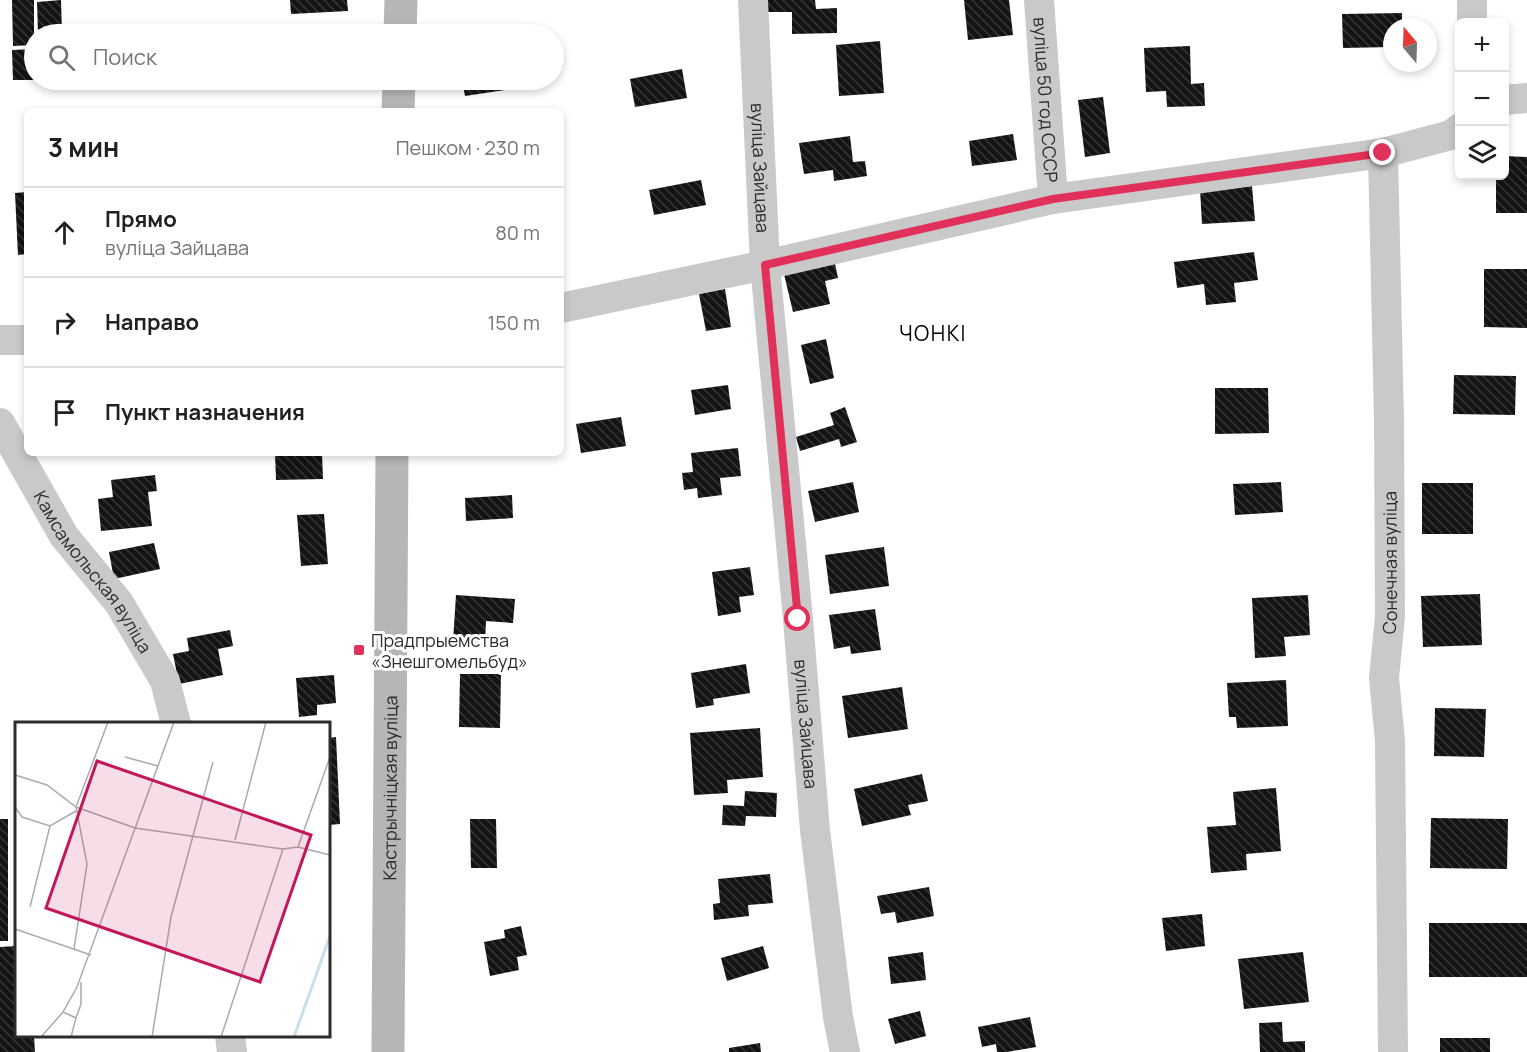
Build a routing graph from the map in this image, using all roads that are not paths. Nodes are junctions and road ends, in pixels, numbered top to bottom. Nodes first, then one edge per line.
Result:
1 (401, 0) edge
2 (753, 0) edge
3 (1039, 0) edge
4 (1472, 0) edge
5 (1472, 18) edge
6 (400, 24) edge
7 (399, 90) edge
8 (1527, 98) edge
9 (1509, 100) edge
10 (398, 108) edge
11 (1455, 132) edge
12 (1383, 153) junction
13 (1053, 199) junction
14 (765, 265) junction
15 (564, 307) edge
16 (0, 340) edge
17 (24, 340) edge
18 (0, 423) edge
19 (392, 456) edge
20 (176, 722) edge
21 (230, 1037) edge
22 (232, 1052) edge
23 (388, 1052) edge
24 (845, 1052) edge
25 (1394, 1052) edge

1 - 6 street
2 - 14 street, вуліца Зайцава
3 - 13 street, вуліца 50 год СССР
4 - 5 street
7 - 10 street
8 - 9 street
11 - 12 street
12 - 13 street
12 - 25 street, Сонечная вуліца
13 - 14 street
14 - 15 street
14 - 24 street, вуліца Зайцава
16 - 17 street
18 - 20 street, Камсамольская вуліца
19 - 23 street, Кастрычніцкая вуліца
21 - 22 street

